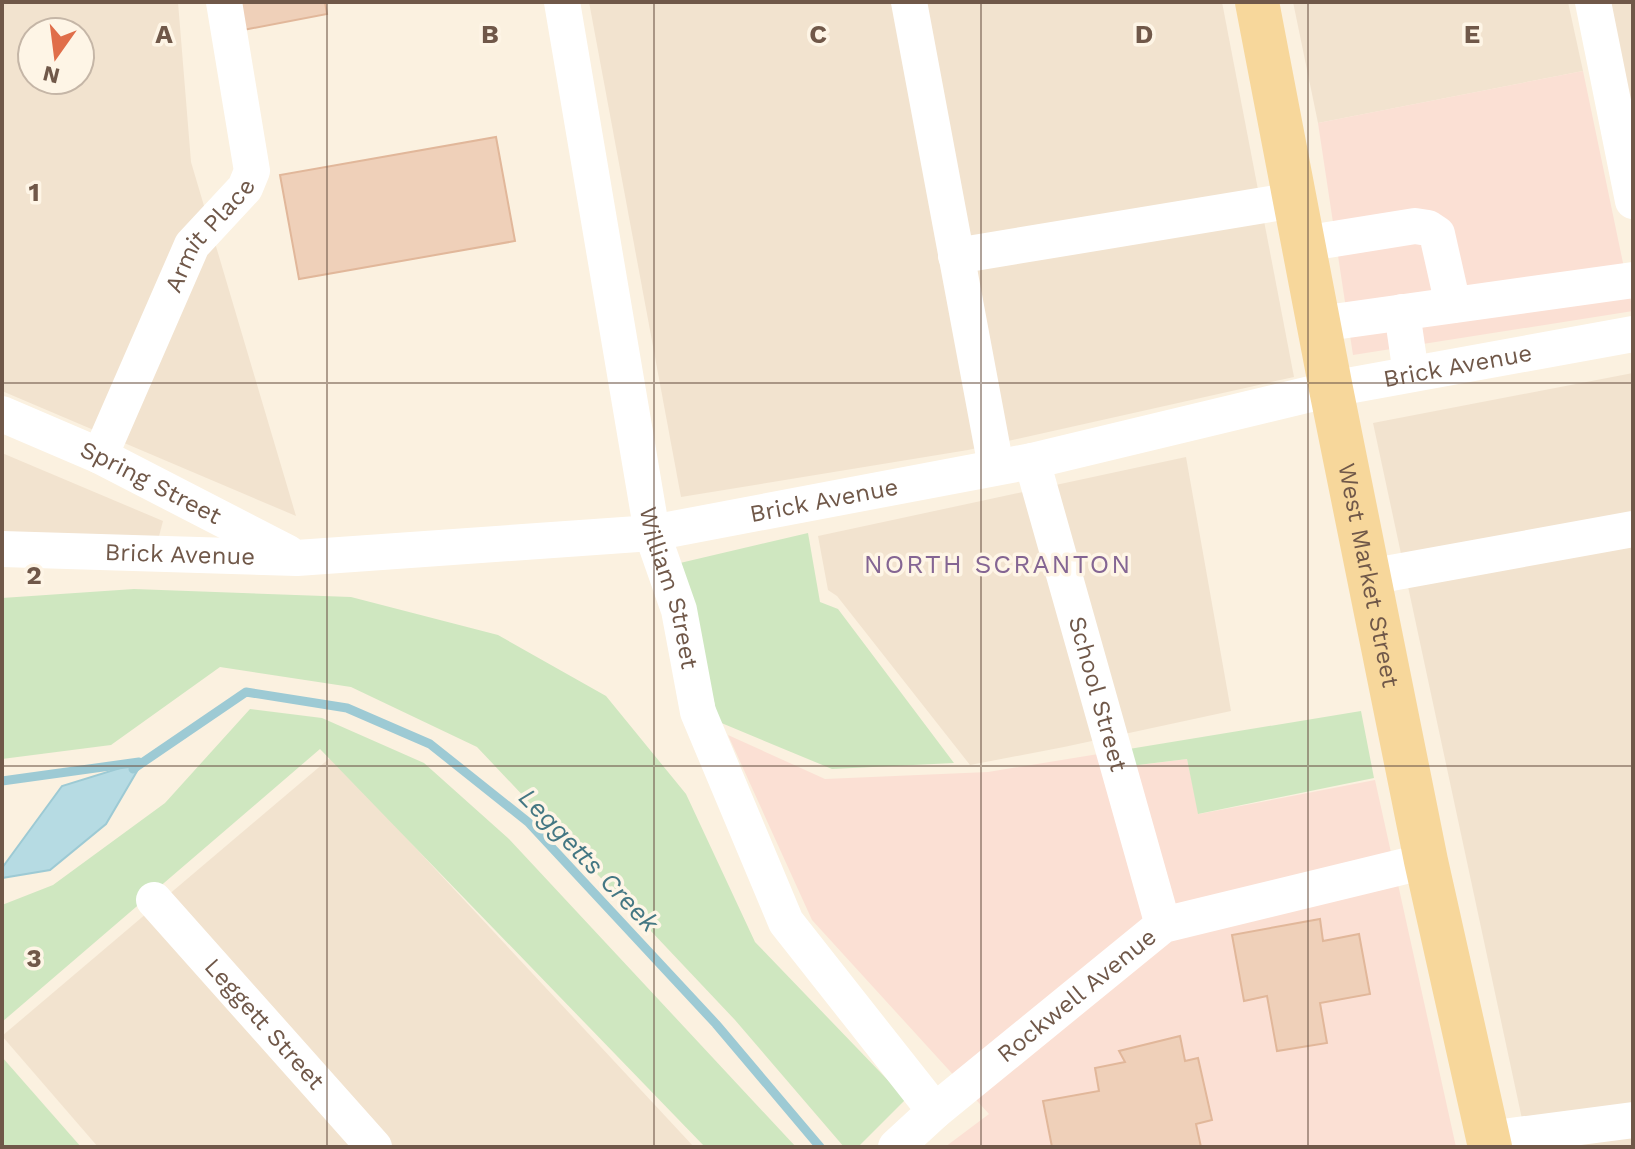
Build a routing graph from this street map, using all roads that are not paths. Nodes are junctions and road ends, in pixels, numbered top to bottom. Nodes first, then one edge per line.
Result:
1 (224, 2) edge
2 (562, 2) edge
3 (909, 2) edge
4 (1257, 2) edge
5 (1593, 2) edge
6 (1295, 200) junction
7 (1633, 201) edge
8 (1303, 244) junction
9 (956, 256) junction
10 (1633, 280) edge
11 (1541, 293) junction
12 (1453, 305) junction
13 (1402, 312) junction
14 (1319, 324) junction
15 (1633, 334) edge
16 (1551, 349) junction
17 (1411, 374) junction
18 (1331, 389) junction
19 (2, 414) edge
20 (100, 456) junction
21 (1032, 461) junction
22 (996, 467) junction
23 (1633, 529) edge
24 (652, 533) junction
25 (2, 549) edge
26 (297, 558) junction
27 (1369, 577) junction
28 (1426, 861) junction
29 (154, 900) dead end
30 (1163, 925) junction
31 (935, 1111) junction
32 (1633, 1120) edge
33 (1489, 1143) edge
34 (374, 1147) edge
35 (896, 1147) edge

1 - 20 street, Armit Place
2 - 24 street, William Street
3 - 9 street
4 - 6 main road, West Market Street
5 - 7 street
6 - 8 main road, West Market Street
6 - 9 street
8 - 12 street
8 - 14 main road, West Market Street
9 - 22 street
10 - 11 street
11 - 12 street
11 - 16 street
12 - 13 street
13 - 14 street
13 - 17 street
14 - 18 main road, West Market Street
15 - 16 street, Brick Avenue
16 - 17 street, Brick Avenue
17 - 18 street, Brick Avenue
18 - 21 street, Brick Avenue
18 - 27 main road, West Market Street
19 - 20 street, Spring Street
20 - 26 street, Spring Street
21 - 22 street, Brick Avenue
21 - 30 street, School Street
22 - 24 street, Brick Avenue
23 - 27 street
24 - 26 street, Brick Avenue
24 - 31 street, William Street
25 - 26 street, Brick Avenue
27 - 28 main road, West Market Street
28 - 30 street, Rockwell Avenue
28 - 33 main road, West Market Street
29 - 34 street, Leggett Street
30 - 31 street, Rockwell Avenue
31 - 35 street, Rockwell Avenue
32 - 33 street

